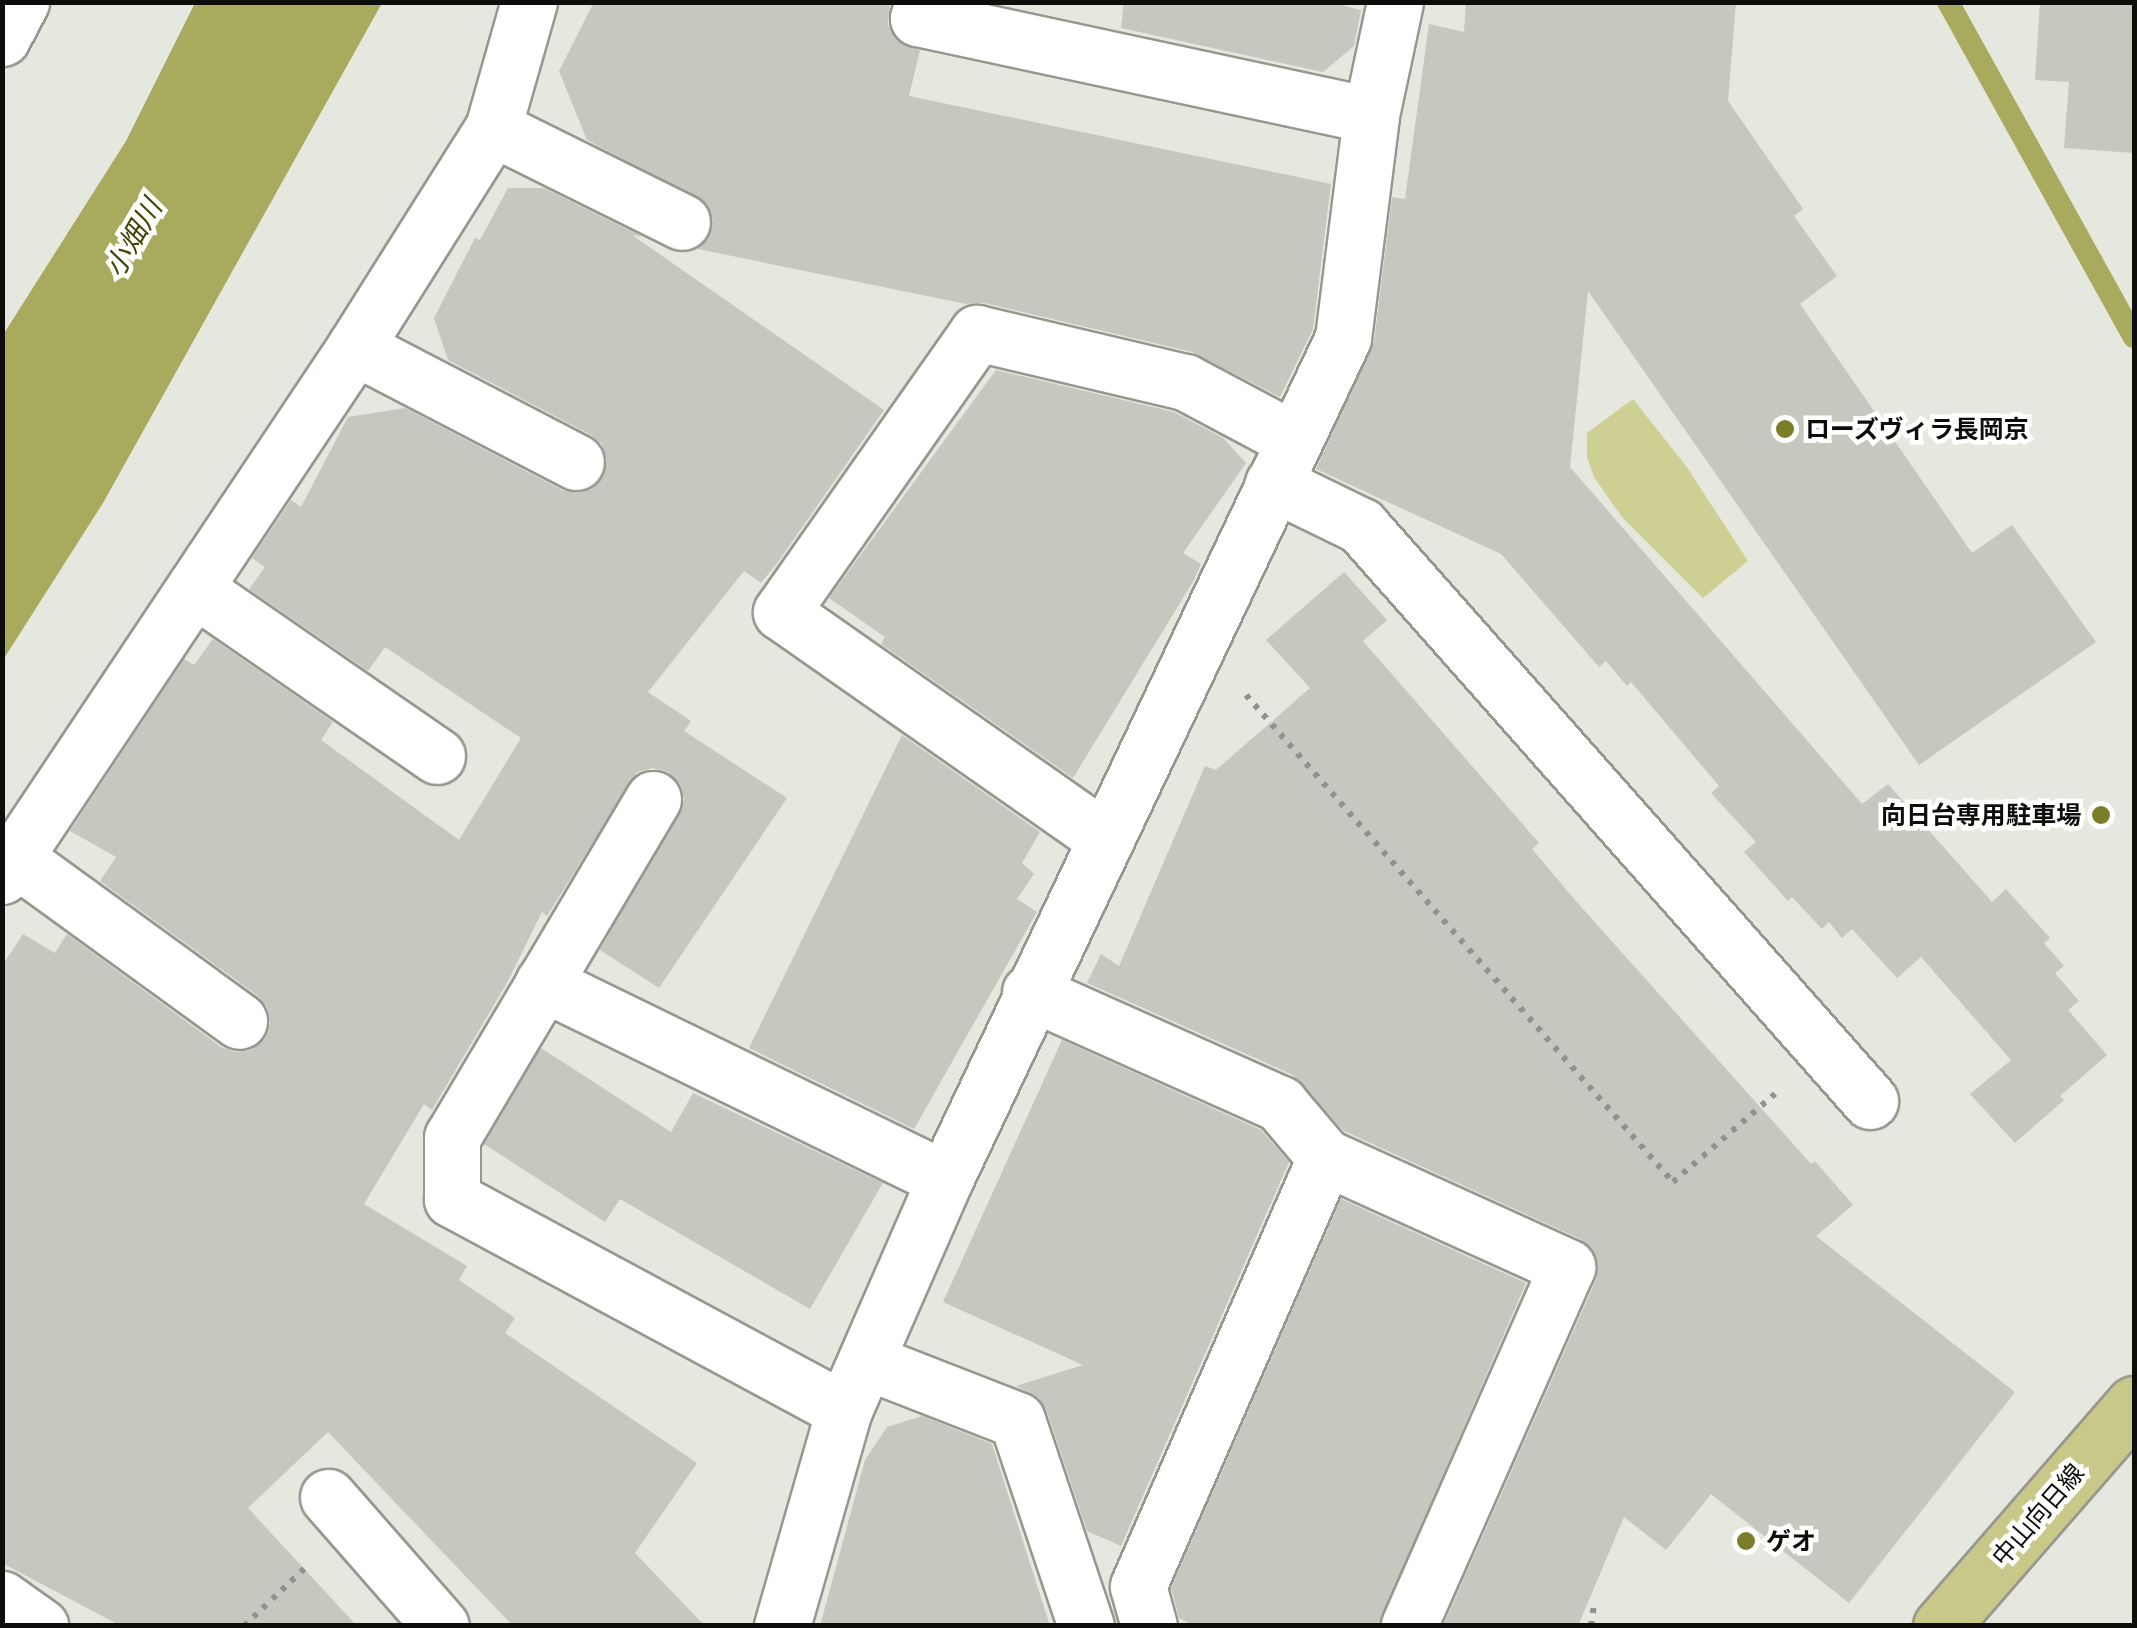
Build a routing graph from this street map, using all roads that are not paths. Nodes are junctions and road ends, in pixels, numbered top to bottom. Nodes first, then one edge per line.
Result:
1 (21, 2) edge
2 (528, 2) edge
3 (923, 2) edge
4 (1395, 2) edge
5 (2, 38) edge
6 (1371, 115) junction
7 (492, 128) junction
8 (682, 222) dead end
9 (355, 347) junction
10 (576, 462) dead end
11 (1284, 462) junction
12 (196, 589) junction
13 (438, 756) dead end
14 (652, 800) dead end
15 (1104, 838) junction
16 (9, 867) edge
17 (543, 983) junction
18 (1030, 992) junction
19 (239, 1020) dead end
20 (1870, 1100) dead end
21 (1325, 1157) junction
22 (945, 1179) junction
23 (866, 1362) junction
24 (2134, 1404) edge
25 (844, 1410) junction
26 (339, 1510) road end
27 (2, 1599) edge
28 (1949, 1622) edge
29 (40, 1626) edge
30 (441, 1626) edge
31 (782, 1626) edge
32 (1086, 1626) edge
33 (1149, 1626) edge
34 (1409, 1626) edge

1 - 5 street
2 - 7 street
3 - 6 street
4 - 6 street
6 - 11 street
7 - 8 street
7 - 9 street
9 - 10 street
9 - 12 street
11 - 15 street
11 - 15 street
11 - 20 street
12 - 13 street
12 - 16 street
14 - 17 street
15 - 18 street
16 - 19 street
17 - 22 street
17 - 25 street
18 - 21 street
18 - 22 street
21 - 33 street
21 - 34 street
22 - 23 street
23 - 25 street
23 - 32 street
24 - 28 main road, 中山向日線
25 - 31 street
26 - 30 street
27 - 29 street

